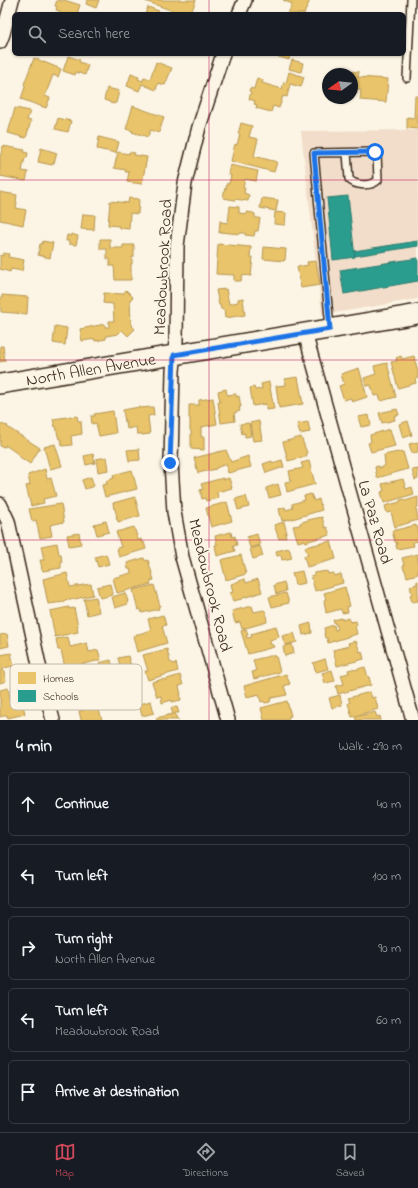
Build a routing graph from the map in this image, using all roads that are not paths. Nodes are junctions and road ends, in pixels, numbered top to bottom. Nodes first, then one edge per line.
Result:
1 (12, 0) edge
2 (245, 0) edge
3 (411, 0) edge
4 (240, 12) edge
5 (0, 42) edge
6 (222, 56) edge
7 (407, 78) dead end
8 (347, 153) junction
9 (418, 314) edge
10 (330, 329) junction
11 (305, 333) junction
12 (174, 355) junction
13 (0, 384) edge
14 (0, 504) edge
15 (39, 664) edge
16 (50, 710) edge
17 (52, 720) edge
18 (228, 720) edge
19 (413, 720) edge

1 - 5 street
2 - 4 street
3 - 7 lane
6 - 12 street, Meadowbrook Road
8 - 8 lane
8 - 10 lane
9 - 10 street, North Allen Avenue
10 - 11 street, North Allen Avenue
11 - 12 street, North Allen Avenue
11 - 19 street, La Paz Road
12 - 13 street, North Allen Avenue
12 - 18 street, Meadowbrook Road
14 - 15 street
16 - 17 street

